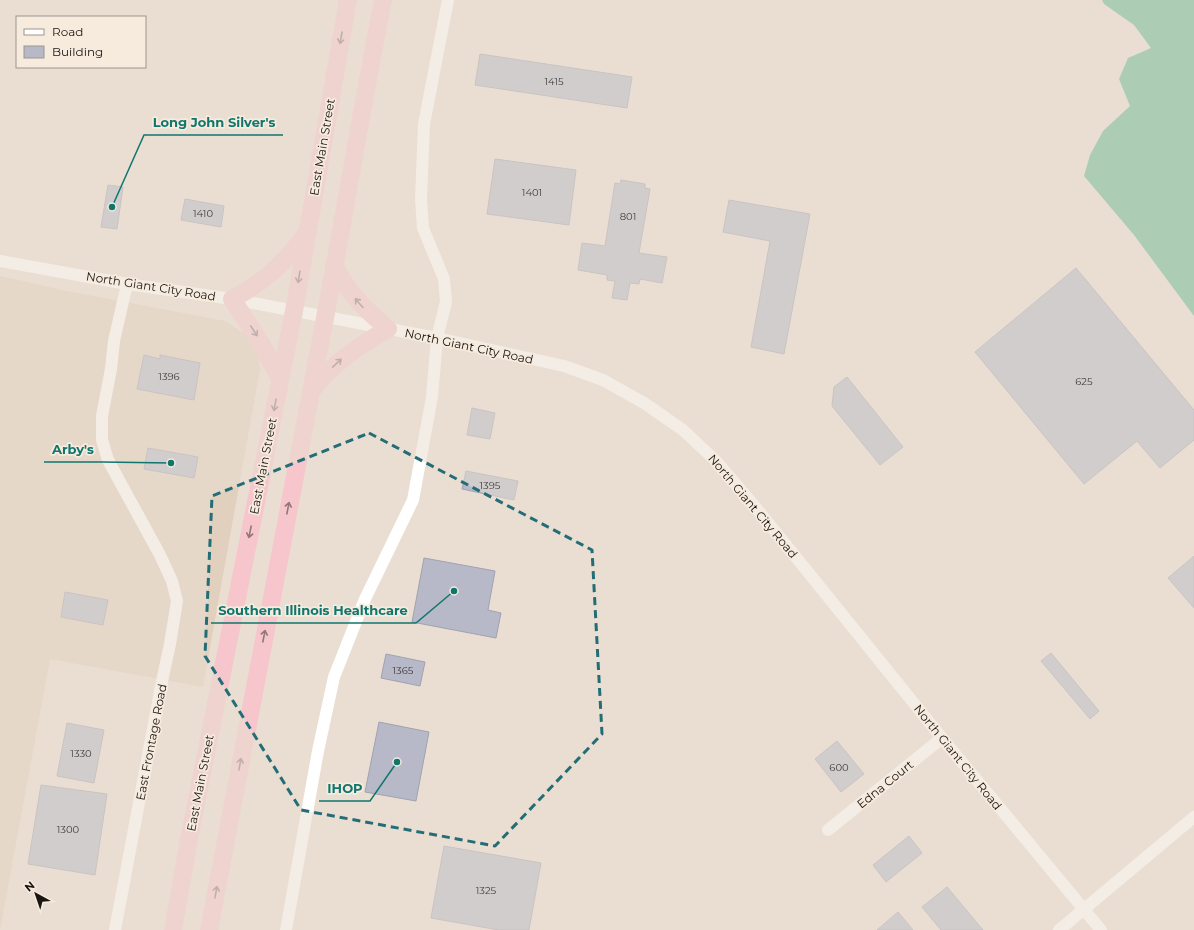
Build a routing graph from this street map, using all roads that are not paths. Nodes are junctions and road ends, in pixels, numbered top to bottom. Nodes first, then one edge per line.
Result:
1 (348, 0) edge
2 (383, 0) edge
3 (448, 0) edge
4 (307, 233) junction
5 (0, 261) edge
6 (334, 265) junction
7 (127, 284) junction
8 (232, 299) junction
9 (294, 311) junction
10 (325, 317) junction
11 (388, 329) junction
12 (437, 338) junction
13 (280, 379) junction
14 (311, 392) junction
15 (942, 738) junction
16 (1194, 817) edge
17 (828, 830) dead end
18 (1084, 909) junction
19 (115, 930) edge
20 (173, 930) edge
21 (209, 930) edge
22 (286, 930) edge
23 (1059, 930) edge
24 (1101, 930) edge

1 -> 4 highway, East Main Street
2 - 6 highway
3 - 12 street
4 - 8 highway
4 -> 9 highway, East Main Street
5 - 7 street, North Giant City Road
6 - 10 highway
11 -> 6 highway
7 - 8 street, North Giant City Road
7 - 19 street, East Frontage Road
8 - 9 street, North Giant City Road
8 -> 13 highway
9 - 10 street, North Giant City Road
9 - 13 highway, East Main Street
10 - 11 street, North Giant City Road
10 - 14 highway
11 - 12 street, North Giant City Road
14 -> 11 highway
12 - 15 street, North Giant City Road
12 - 22 street
13 -> 20 highway, East Main Street
21 -> 14 highway
15 - 17 street, Edna Court
15 - 18 street, North Giant City Road
16 - 18 street
18 - 23 street
18 - 24 street, North Giant City Road

